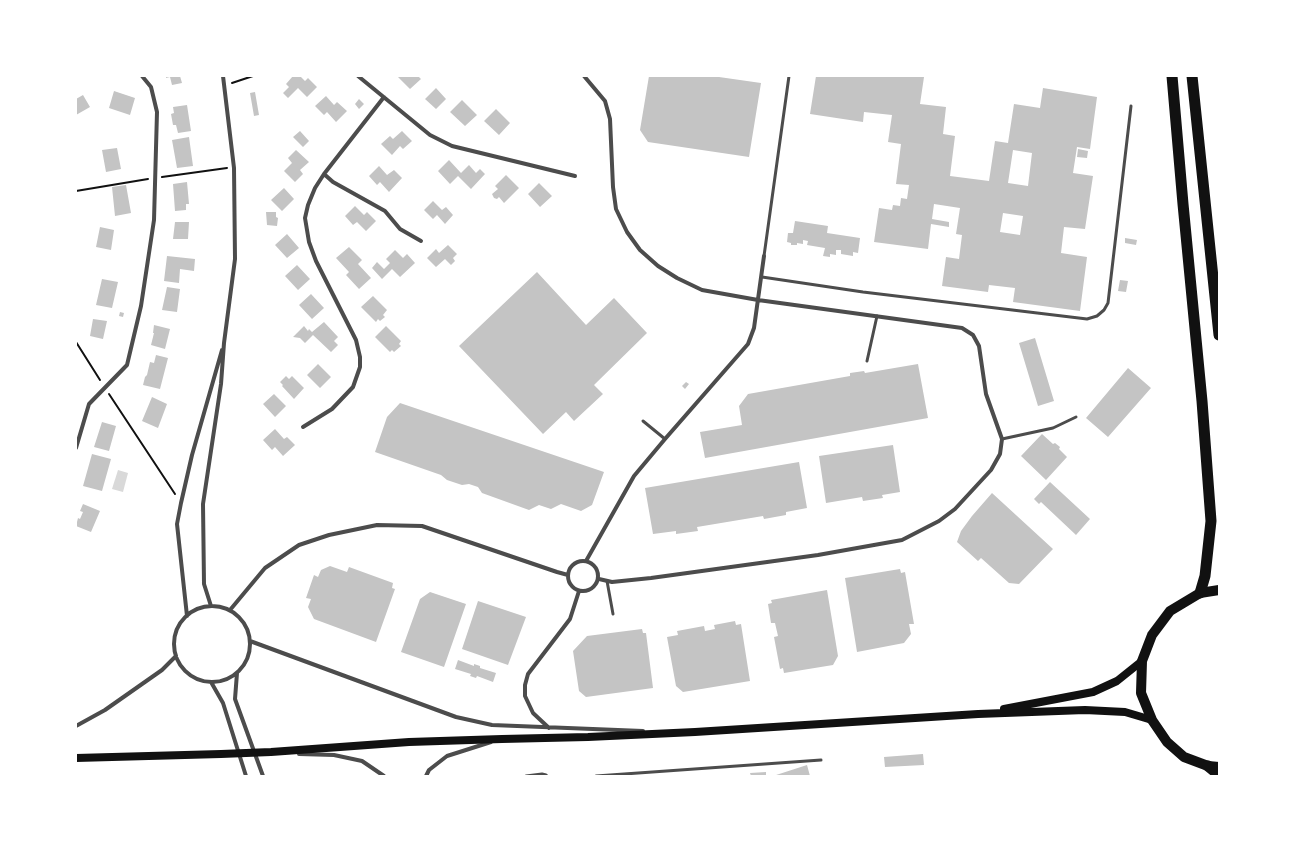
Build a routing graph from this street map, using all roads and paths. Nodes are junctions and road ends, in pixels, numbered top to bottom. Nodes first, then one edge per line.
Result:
1 (142, 76) edge
2 (223, 76) edge
3 (253, 76) edge
4 (358, 76) edge
5 (584, 76) edge
6 (789, 76) edge
7 (1172, 76) edge
8 (1192, 76) edge
9 (225, 85) junction
10 (384, 97) junction
11 (1131, 106) dead end
12 (324, 174) junction
13 (575, 176) dead end
14 (421, 241) dead end
15 (764, 256) joint
16 (762, 277) junction
17 (758, 300) junction
18 (877, 316) junction
19 (1219, 335) edge
20 (76, 342) edge
21 (224, 343) junction
22 (867, 361) dead end
23 (105, 388) junction
24 (1076, 417) dead end
25 (643, 421) dead end
26 (303, 427) dead end
27 (665, 439) junction
28 (1002, 439) junction
29 (76, 448) edge
30 (181, 503) junction
31 (586, 561) junction
32 (568, 575) junction
33 (599, 579) junction
34 (607, 581) junction
35 (1219, 590) edge
36 (579, 591) junction
37 (1200, 593) junction
38 (211, 606) junction
39 (230, 610) junction
40 (613, 614) dead end
41 (187, 616) junction
42 (250, 641) junction
43 (176, 656) junction
44 (1142, 661) junction
45 (237, 674) junction
46 (211, 682) junction
47 (978, 714) junction
48 (1152, 720) junction
49 (76, 726) edge
50 (550, 728) junction
51 (695, 732) junction
52 (502, 739) junction
53 (271, 752) junction
54 (76, 758) edge
55 (821, 760) dead end
56 (1214, 767) edge
57 (546, 775) edge
58 (1219, 775) edge
59 (246, 776) edge
60 (263, 776) edge
61 (384, 776) edge
62 (426, 776) edge
63 (526, 776) edge
64 (596, 776) edge

1 - 23 street
2 - 9 street
3 - 9 path
4 - 10 street
5 - 17 street
6 - 15 lane
7 - 37 highway
8 - 19 highway
9 - 21 street
10 - 12 street
10 - 13 street
11 - 16 lane
12 - 14 street
12 - 26 street
15 - 16 street
16 - 17 street
17 - 18 street
17 - 27 street
18 - 22 lane
18 - 28 street
20 - 23 path
21 - 30 street
21 - 38 street
23 - 29 street
23 - 30 path
24 - 28 lane
25 - 27 lane
27 - 31 street
28 - 34 street
30 - 41 street
31 - 32 street
31 - 33 street
32 - 36 street
32 - 39 street
33 - 34 street
33 - 36 street
34 - 40 lane
35 - 37 main road
36 - 50 street
37 - 44 main road
38 - 39 street
38 - 41 street
39 - 42 street
41 - 43 street
42 - 45 street
42 - 50 street
43 - 46 street
43 - 49 street
44 - 47 main road
44 - 48 main road
45 - 46 street
45 - 60 street
46 - 59 street
47 - 48 main road
47 - 51 main road
48 - 56 main road
50 - 51 street
51 - 52 main road
52 - 53 main road
52 - 62 street
53 - 54 main road
53 - 61 street
55 - 64 lane
56 - 58 highway
57 - 63 lane

